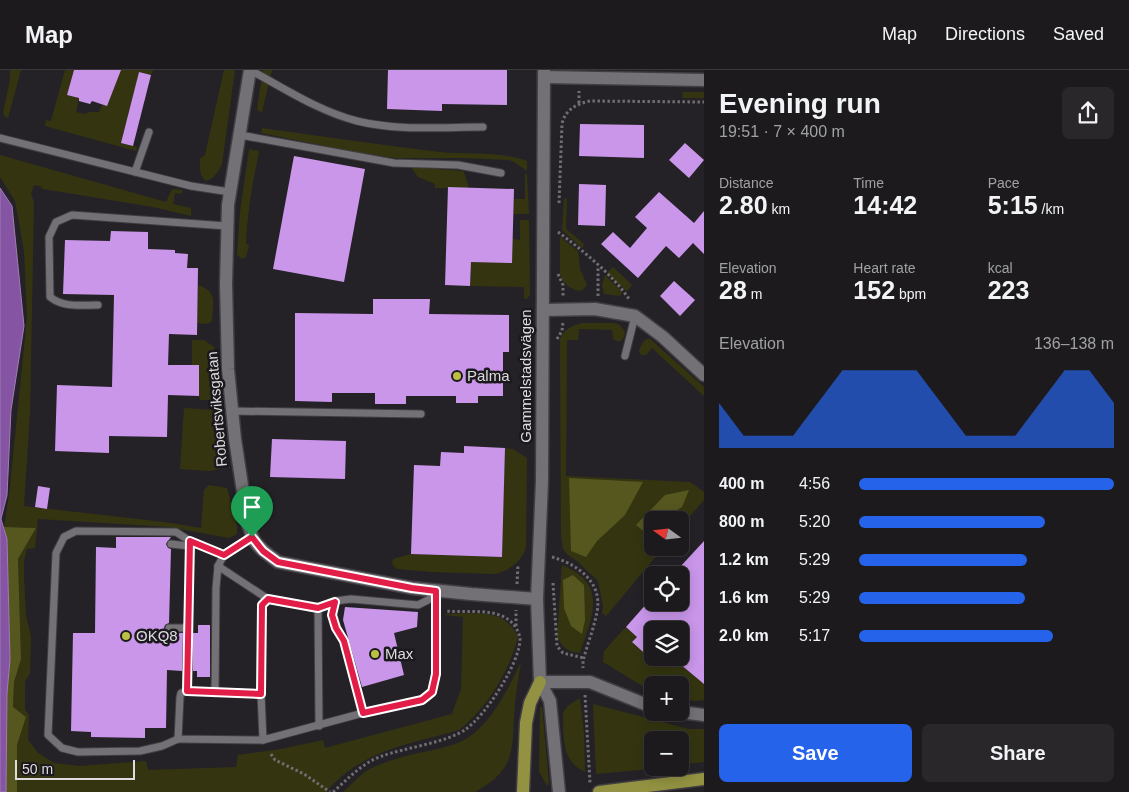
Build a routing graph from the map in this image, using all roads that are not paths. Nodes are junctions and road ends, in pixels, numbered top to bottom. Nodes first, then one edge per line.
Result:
1 (250, 70) edge
2 (544, 73) edge
3 (704, 80) edge
4 (483, 127) dead end
5 (149, 132) dead end
6 (240, 135) junction
7 (0, 138) edge
8 (135, 172) junction
9 (501, 173) dead end
10 (230, 192) junction
11 (227, 226) junction
12 (98, 305) dead end
13 (543, 310) junction
14 (635, 316) junction
15 (625, 356) dead end
16 (704, 375) edge
17 (232, 411) junction
18 (420, 414) dead end
19 (252, 537) junction
20 (190, 543) junction
21 (171, 544) dead end
22 (224, 555) junction
23 (218, 566) junction
24 (436, 591) junction
25 (538, 598) junction
26 (268, 599) junction
27 (335, 602) junction
28 (318, 608) junction
29 (169, 628) dead end
30 (188, 628) junction
31 (540, 682) junction
32 (187, 691) junction
33 (215, 693) junction
34 (261, 694) junction
35 (644, 704) edge
36 (363, 713) junction
37 (689, 713) edge
38 (704, 715) edge
39 (319, 726) junction
40 (178, 739) junction
41 (263, 740) junction
42 (704, 779) edge
43 (523, 792) edge
44 (559, 792) edge
45 (600, 792) edge

1 - 4 lane
1 - 6 street, Robertsviksgatan
2 - 3 street
2 - 13 street, Gammelstadsvägen
5 - 8 lane
6 - 9 lane
6 - 10 street, Robertsviksgatan
7 - 8 lane
8 - 10 lane
10 - 11 street, Robertsviksgatan
11 - 12 lane
11 - 17 street, Robertsviksgatan
13 - 14 street
13 - 25 street, Gammelstadsvägen
14 - 15 lane
14 - 16 street
17 - 18 lane
17 - 19 street, Robertsviksgatan
19 - 22 lane
19 - 24 street, Robertsviksgatan
20 - 21 lane
20 - 22 lane
20 - 30 lane
20 - 40 lane
22 - 23 lane
23 - 26 lane
23 - 33 lane
24 - 25 street, Robertsviksgatan
24 - 27 lane
24 - 36 lane
25 - 31 street, Gammelstadsvägen
26 - 28 lane
26 - 34 lane
27 - 28 lane
27 - 36 lane
28 - 39 lane
29 - 30 lane
30 - 32 lane
31 - 35 street
31 - 43 main road
31 - 44 street
32 - 33 lane
32 - 40 lane
33 - 34 lane
34 - 41 lane
36 - 39 lane
37 - 38 street
39 - 41 lane
40 - 41 lane
42 - 45 main road

